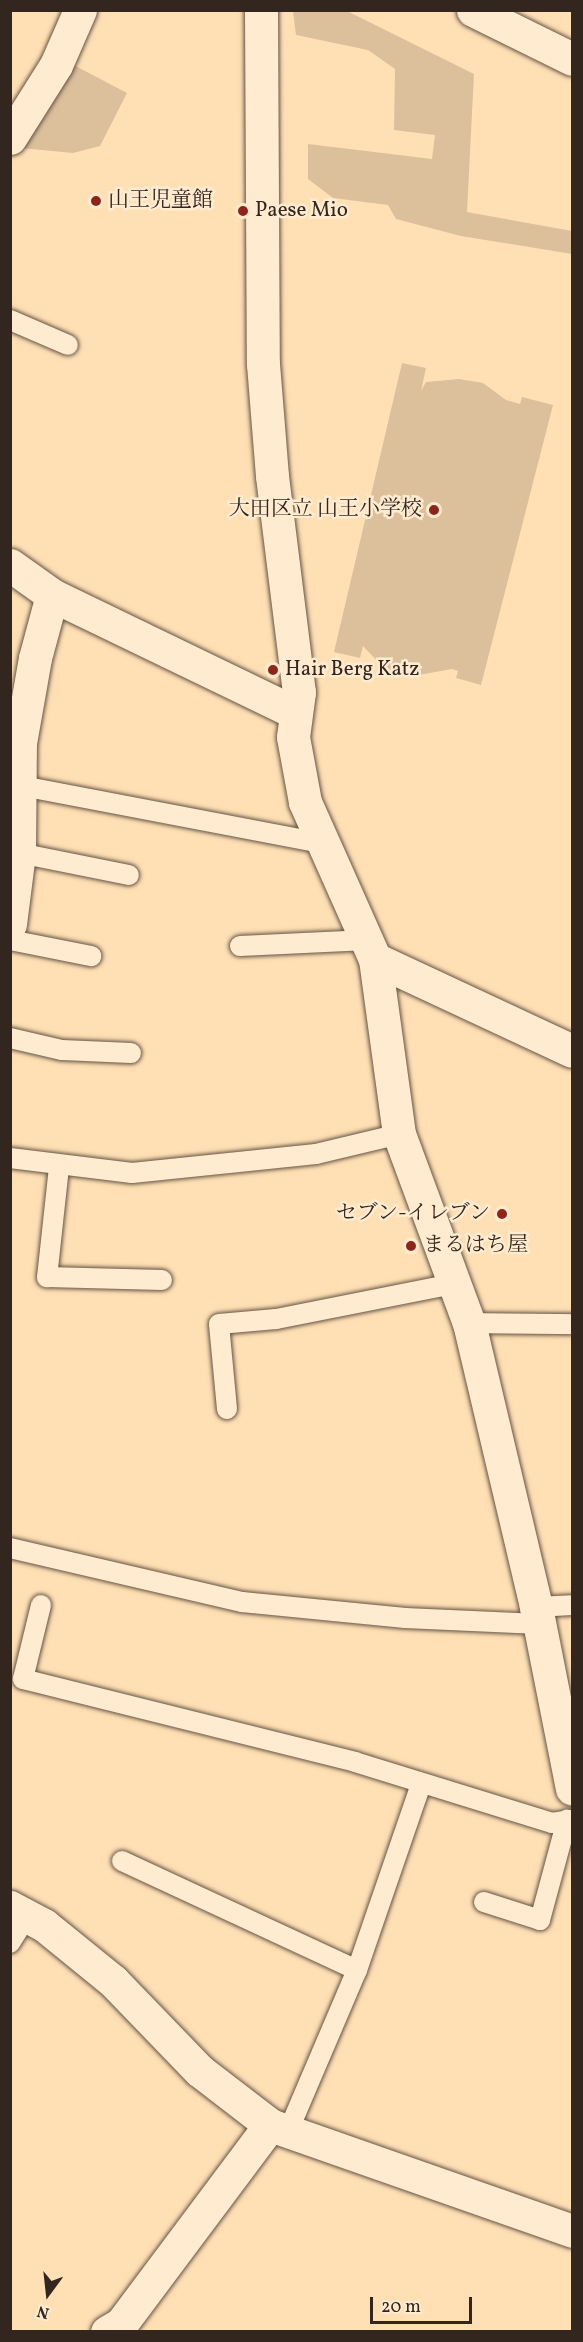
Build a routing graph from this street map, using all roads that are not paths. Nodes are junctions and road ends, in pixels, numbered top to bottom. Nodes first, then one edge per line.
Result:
1 (80, 10) edge
2 (261, 10) edge
3 (472, 10) edge
4 (573, 59) edge
5 (10, 138) edge
6 (10, 320) edge
7 (68, 345) dead end
8 (10, 565) edge
9 (52, 596) junction
10 (294, 712) junction
11 (22, 786) junction
12 (16, 841) edge
13 (320, 843) junction
14 (129, 875) dead end
15 (10, 924) edge
16 (10, 940) edge
17 (240, 946) dead end
18 (372, 949) junction
19 (91, 956) dead end
20 (10, 1038) edge
21 (573, 1052) edge
22 (131, 1053) dead end
23 (399, 1134) junction
24 (10, 1158) edge
25 (59, 1167) junction
26 (162, 1280) dead end
27 (453, 1284) junction
28 (469, 1323) junction
29 (573, 1324) edge
30 (227, 1410) dead end
31 (10, 1548) edge
32 (41, 1605) dead end
33 (573, 1605) edge
34 (537, 1615) junction
35 (421, 1784) junction
36 (573, 1788) edge
37 (570, 1820) edge
38 (122, 1861) dead end
39 (484, 1902) dead end
40 (19, 1911) edge
41 (10, 1943) edge
42 (357, 1970) junction
43 (279, 2129) junction
44 (573, 2231) edge
45 (119, 2329) edge

1 - 5 street
2 - 10 street
3 - 4 street
6 - 7 lane
8 - 9 street
9 - 10 street
9 - 11 street
10 - 13 street
11 - 12 street
11 - 13 lane
12 - 14 lane
12 - 15 street
13 - 18 street
16 - 19 lane
17 - 18 lane
18 - 21 street
18 - 23 street
20 - 22 lane
23 - 25 lane
23 - 27 street
24 - 25 lane
25 - 26 lane
27 - 28 street
27 - 30 lane
28 - 29 lane
28 - 34 street
31 - 34 lane
32 - 35 lane
33 - 34 lane
34 - 36 street
35 - 37 lane
35 - 42 lane
37 - 39 lane
38 - 42 lane
40 - 41 lane
40 - 43 street
42 - 43 lane
43 - 44 street
43 - 45 street

